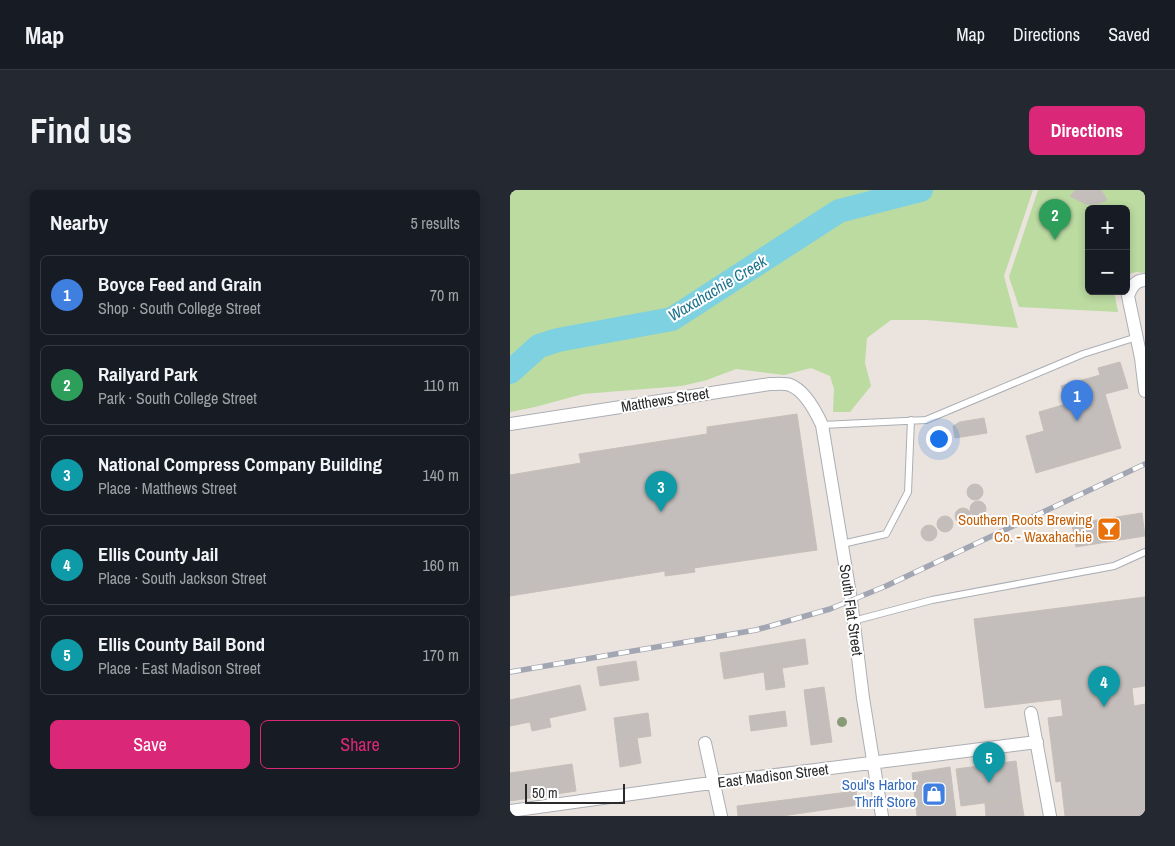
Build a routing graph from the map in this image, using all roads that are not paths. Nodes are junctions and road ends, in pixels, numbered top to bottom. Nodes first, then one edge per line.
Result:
1 (1145, 280) edge
2 (1136, 337) junction
3 (1145, 391) edge
4 (812, 406) joint
5 (911, 420) junction
6 (510, 424) edge
7 (822, 425) junction
8 (842, 544) junction
9 (1145, 552) edge
10 (853, 621) junction
11 (1031, 713) dead end
12 (1037, 742) junction
13 (705, 743) dead end
14 (873, 764) junction
15 (715, 784) junction
16 (510, 811) edge
17 (721, 816) edge
18 (882, 816) edge
19 (1050, 816) edge

1 - 2 street
2 - 3 street
2 - 5 lane
4 - 6 street, Matthews Street
4 - 7 street, South Flat Street
5 - 7 lane
5 - 8 lane
7 - 8 street, South Flat Street
8 - 10 street, South Flat Street
9 - 10 lane
10 - 14 street, South Flat Street
11 - 12 street
12 - 14 street, East Madison Street
12 - 19 street
13 - 15 street
14 - 15 street, East Madison Street
14 - 18 street, South Flat Street
15 - 16 street, East Madison Street
15 - 17 street

